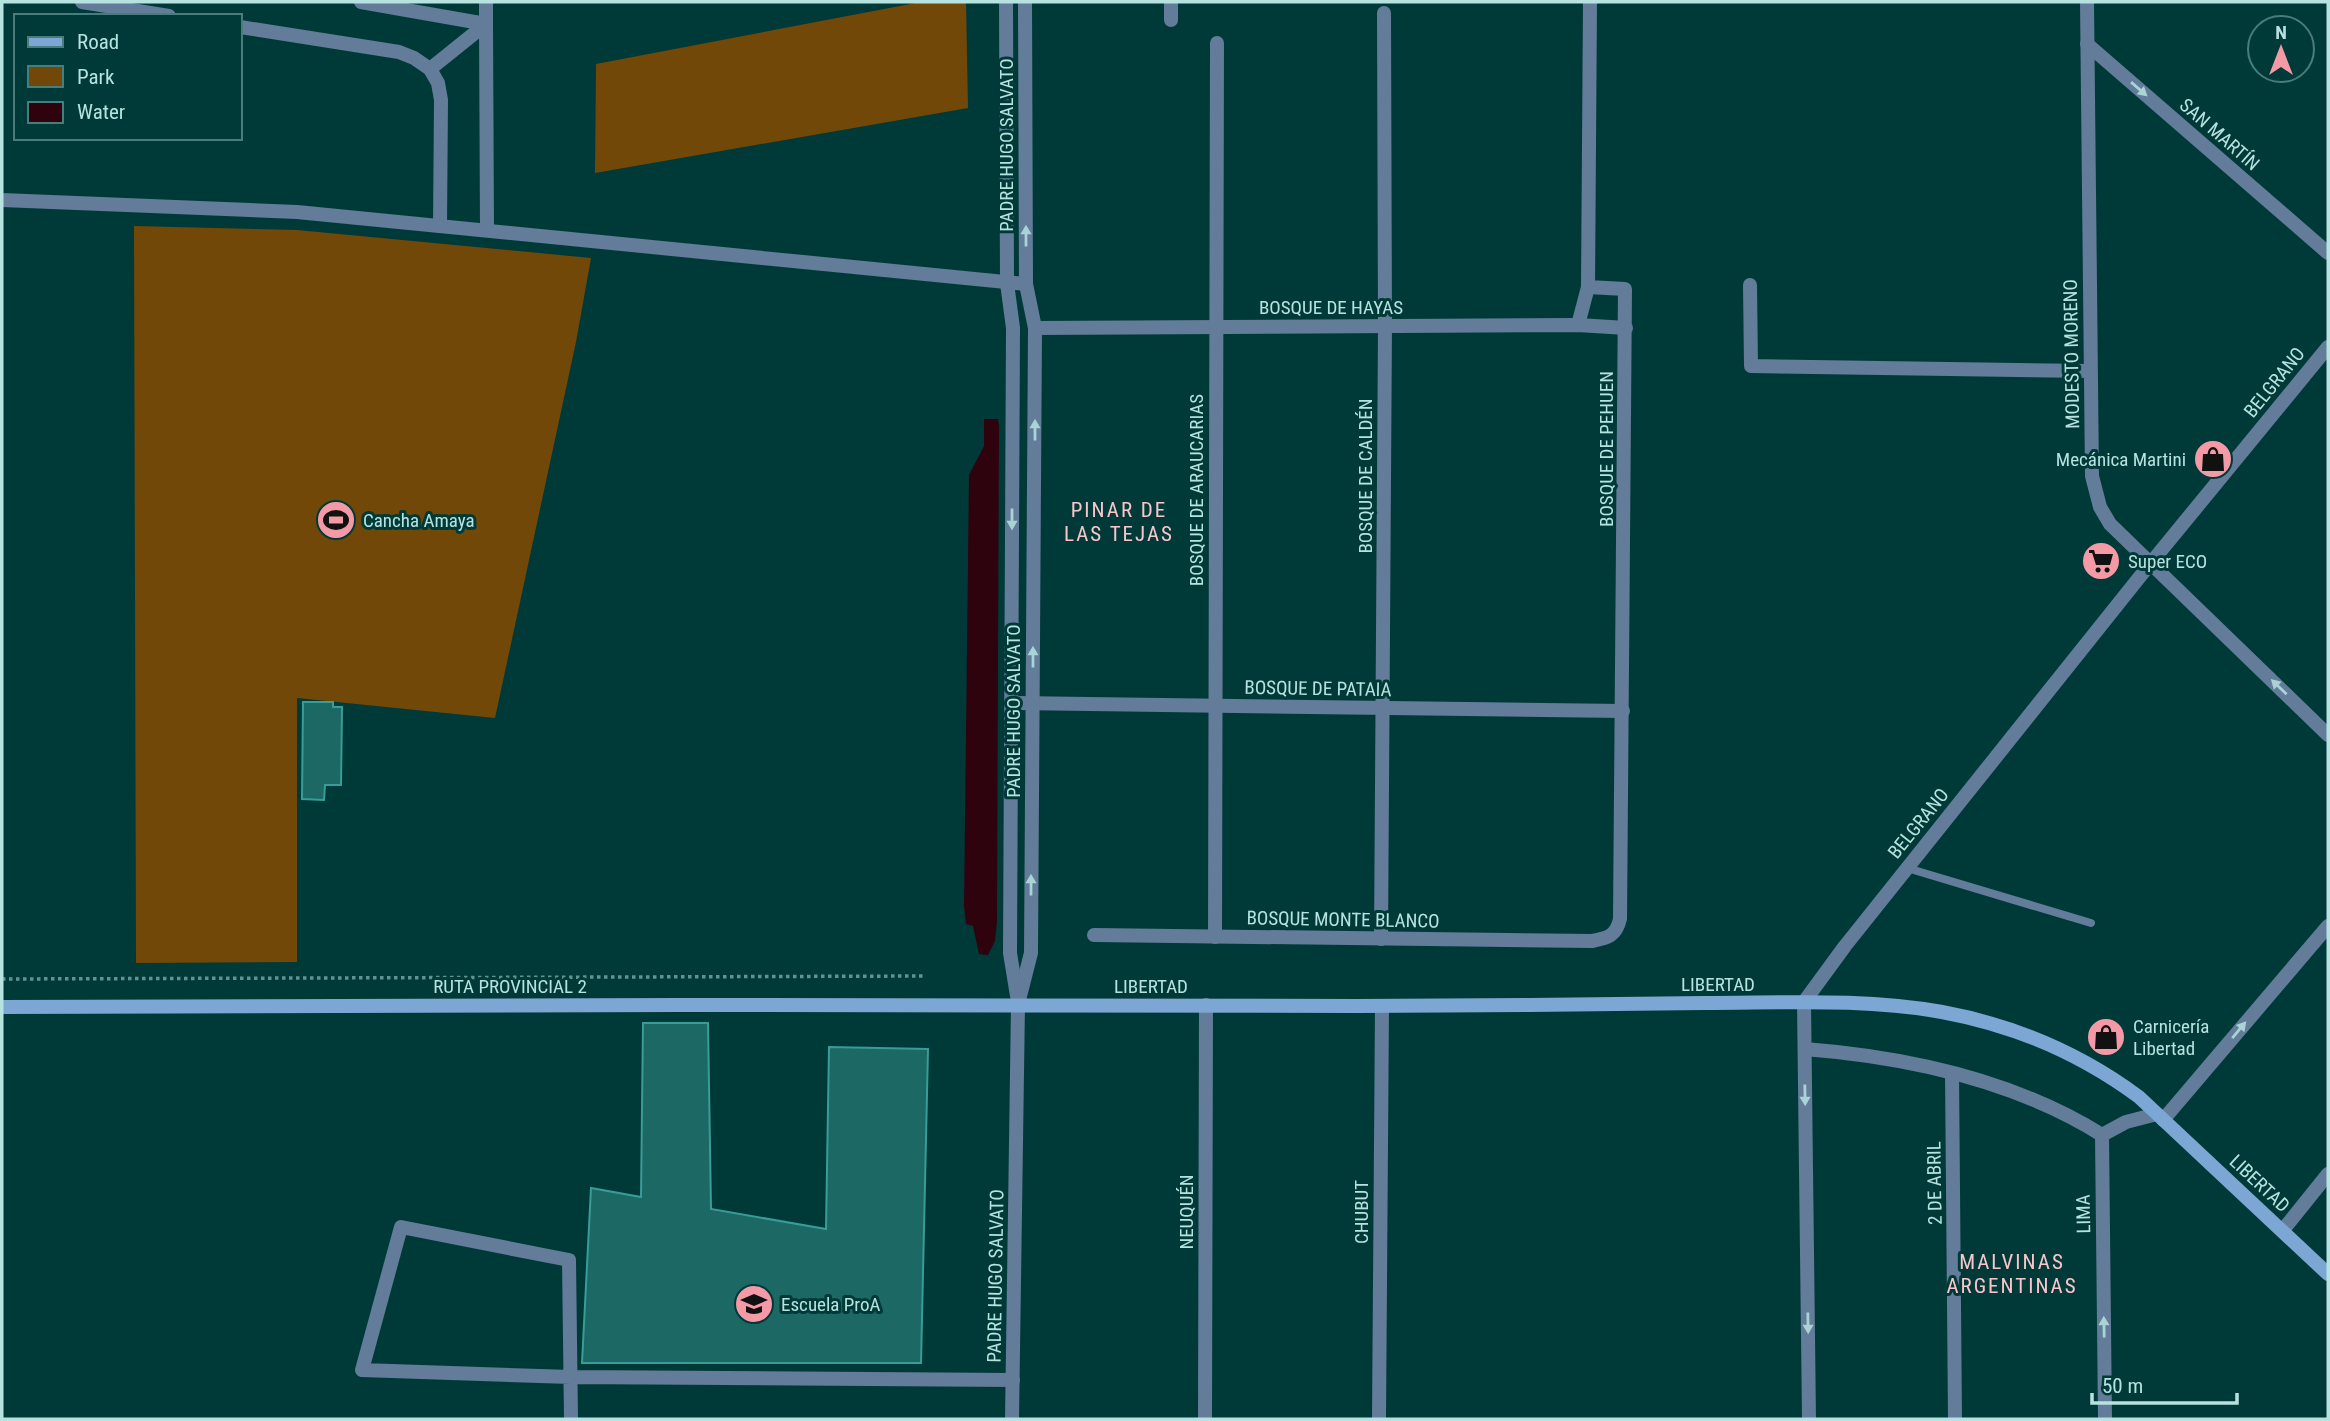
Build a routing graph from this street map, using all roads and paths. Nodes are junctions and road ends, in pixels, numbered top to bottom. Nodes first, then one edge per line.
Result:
1 (82, 2) edge
2 (360, 2) edge
3 (486, 2) edge
4 (1006, 2) edge
5 (1025, 2) edge
6 (1171, 2) edge
7 (1590, 2) edge
8 (2087, 2) edge
9 (1384, 13) dead end
10 (157, 14) edge
11 (1171, 20) dead end
12 (486, 24) junction
13 (242, 27) edge
14 (1217, 43) dead end
15 (2087, 44) junction
16 (430, 69) junction
17 (2, 200) edge
18 (440, 226) junction
19 (487, 230) junction
20 (2328, 253) edge
21 (1007, 283) junction
22 (1026, 285) junction
23 (1750, 285) dead end
24 (1588, 287) junction
25 (1578, 325) junction
26 (1385, 326) junction
27 (1216, 327) junction
28 (1035, 328) junction
29 (1626, 328) junction
30 (2328, 347) edge
31 (2090, 370) junction
32 (2150, 564) junction
33 (1012, 703) junction
34 (1033, 704) junction
35 (1215, 706) junction
36 (1384, 708) junction
37 (1623, 711) junction
38 (2328, 735) edge
39 (1907, 868) junction
40 (2091, 923) dead end
41 (2328, 926) edge
42 (1094, 935) dead end
43 (1215, 937) junction
44 (1381, 939) junction
45 (1592, 941) joint
46 (926, 976) dead end
47 (2, 979) edge
48 (1804, 1002) junction
49 (1018, 1004) junction
50 (1206, 1005) junction
51 (1382, 1006) junction
52 (2, 1007) edge
53 (1805, 1049) junction
54 (1952, 1073) junction
55 (2160, 1117) junction
56 (2102, 1135) junction
57 (2328, 1174) edge
58 (2283, 1230) junction
59 (2328, 1274) edge
60 (571, 1377) junction
61 (1013, 1380) junction
62 (571, 1419) edge
63 (1012, 1419) edge
64 (1205, 1419) edge
65 (1379, 1419) edge
66 (1809, 1419) edge
67 (1955, 1419) edge
68 (2105, 1419) edge

1 - 10 street
2 - 12 street
3 - 12 street
4 - 21 street, PADRE HUGO SALVATO
22 -> 5 street, PADRE HUGO SALVATO
6 - 11 street
7 - 24 street
8 - 15 street, MODESTO MORENO
9 - 26 street, BOSQUE DE CALDÉN
12 - 16 street
12 - 19 street
13 - 16 street
14 - 27 street, BOSQUE DE ARAUCARIAS
15 -> 20 street, SAN MARTÍN
15 - 31 street, MODESTO MORENO
16 - 18 street
17 - 18 street
18 - 19 street
19 - 21 street
21 - 22 street
21 -> 33 street, PADRE HUGO SALVATO
22 - 28 street, PADRE HUGO SALVATO
23 - 31 street
24 - 25 street
24 - 29 street, BOSQUE DE PEHUEN
25 - 26 street, BOSQUE DE HAYAS
25 - 29 street, BOSQUE DE HAYAS
26 - 27 street, BOSQUE DE HAYAS
26 - 36 street, BOSQUE DE CALDÉN
27 - 28 street, BOSQUE DE HAYAS
27 - 35 street, BOSQUE DE ARAUCARIAS
34 -> 28 street, PADRE HUGO SALVATO
29 - 37 street, BOSQUE DE PEHUEN
30 - 32 street, BELGRANO
31 - 32 street, MODESTO MORENO
38 -> 32 street, MODESTO MORENO
32 - 39 street, BELGRANO
33 - 34 street, BOSQUE DE PATAIA
33 - 49 street, PADRE HUGO SALVATO
34 - 35 street, BOSQUE DE PATAIA
49 -> 34 street, PADRE HUGO SALVATO
35 - 36 street, BOSQUE DE PATAIA
35 - 43 street, BOSQUE DE ARAUCARIAS
36 - 37 street, BOSQUE DE PATAIA
36 - 44 street, BOSQUE DE CALDÉN
37 - 45 street, BOSQUE DE PEHUEN
39 - 40 lane
39 - 48 street, BELGRANO
55 -> 41 street
42 - 43 street, BOSQUE MONTE BLANCO
43 - 44 street, BOSQUE MONTE BLANCO
44 - 45 street, BOSQUE MONTE BLANCO
46 - 47 path
48 - 51 main road, LIBERTAD
48 - 53 street
48 - 55 main road, LIBERTAD
49 - 50 main road, LIBERTAD
49 - 52 main road, RUTA PROVINCIAL 2
49 - 61 street, PADRE HUGO SALVATO
50 - 51 main road, LIBERTAD
50 - 64 street, NEUQUÉN
51 - 65 street, CHUBUT
53 - 54 street
53 -> 66 street
54 - 56 street
54 - 67 street, 2 DE ABRIL
55 - 56 street
55 - 58 main road, LIBERTAD
68 -> 56 street, LIMA
57 - 58 street
58 - 59 main road, LIBERTAD
60 - 60 street
60 - 61 street
60 - 62 street
61 - 63 street, PADRE HUGO SALVATO

